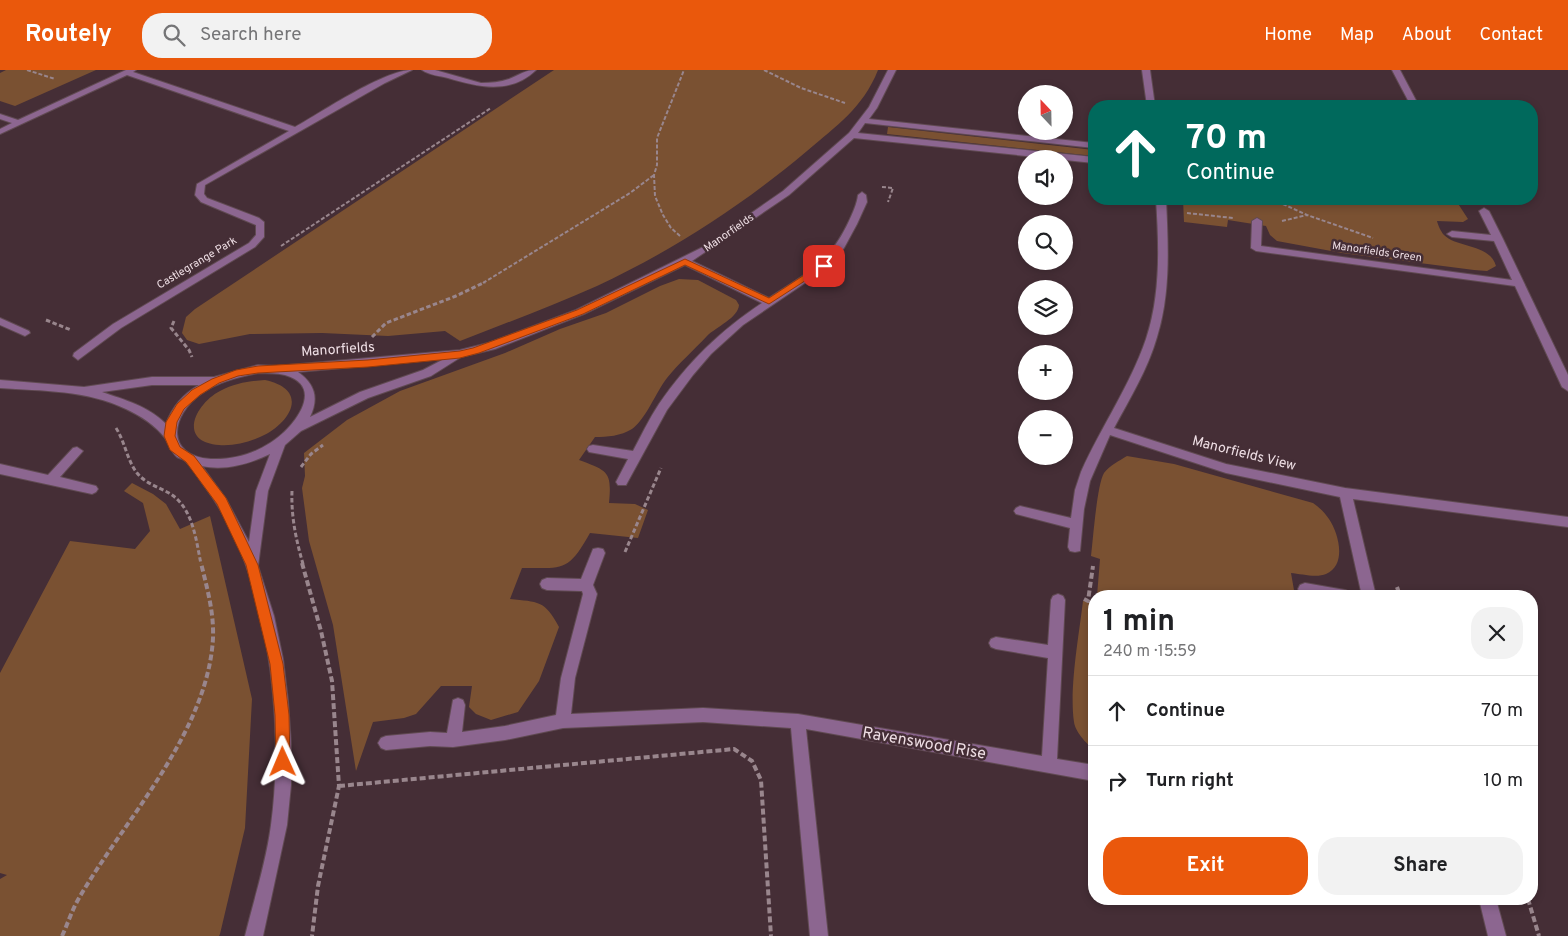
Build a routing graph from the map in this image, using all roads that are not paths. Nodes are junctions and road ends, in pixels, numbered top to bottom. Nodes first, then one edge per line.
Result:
1 (408, 70) edge
2 (426, 70) edge
3 (532, 70) edge
4 (892, 70) edge
5 (1146, 70) edge
6 (1396, 70) edge
7 (130, 71) edge
8 (1150, 100) edge
9 (1412, 100) edge
10 (0, 116) edge
11 (865, 121) junction
12 (18, 123) junction
13 (295, 130) junction
14 (0, 132) edge
15 (852, 135) junction
16 (1088, 145) edge
17 (1088, 159) edge
18 (862, 195) dead end
19 (1161, 205) edge
20 (1484, 211) dead end
21 (1256, 221) dead end
22 (1452, 234) dead end
23 (1498, 239) junction
24 (685, 261) junction
25 (1520, 284) junction
26 (769, 302) junction
27 (0, 321) edge
28 (25, 333) dead end
29 (460, 354) junction
30 (78, 356) dead end
31 (278, 370) junction
32 (216, 381) junction
33 (0, 384) edge
34 (1568, 386) edge
35 (84, 391) junction
36 (297, 428) junction
37 (1108, 430) junction
38 (170, 436) junction
39 (280, 443) junction
40 (592, 449) dead end
41 (77, 451) dead end
42 (635, 456) junction
43 (190, 459) junction
44 (0, 470) edge
45 (50, 481) junction
46 (622, 482) dead end
47 (92, 490) dead end
48 (1345, 492) junction
49 (1020, 511) dead end
50 (1568, 522) edge
51 (1076, 524) junction
52 (1075, 547) road end
53 (598, 553) dead end
54 (252, 565) junction
55 (547, 584) dead end
56 (586, 585) junction
57 (1305, 589) dead end
58 (1311, 590) edge
59 (1368, 590) edge
60 (1058, 600) road end
61 (996, 644) dead end
62 (1056, 653) junction
63 (458, 705) dead end
64 (563, 721) junction
65 (798, 721) junction
66 (453, 740) junction
67 (386, 743) dead end
68 (1049, 766) junction
69 (1088, 772) edge
70 (1489, 905) edge
71 (254, 936) edge
72 (819, 936) edge
73 (1497, 936) edge

1 - 13 street, Castlegrange Park
2 - 3 street
4 - 11 street, Manorfields
5 - 8 street
6 - 9 street
7 - 12 street
7 - 13 street
10 - 12 street
11 - 15 street, Manorfields
11 - 16 street
12 - 14 street
13 - 30 street, Castlegrange Park
15 - 17 street
15 - 24 street, Manorfields
18 - 26 street
19 - 37 street
20 - 23 street
21 - 25 street, Manorfields Green
22 - 23 street
23 - 25 street
24 - 26 street
24 - 29 street, Manorfields
25 - 34 street
26 - 42 street
27 - 28 street
29 - 31 street, Manorfields
29 - 36 street, Manorfields
31 - 32 street
31 - 36 street
32 - 35 street
32 - 38 street
33 - 35 street
35 - 38 street
36 - 39 street
37 - 48 street, Manorfields View
37 - 51 street
38 - 43 street
39 - 43 street
39 - 54 street
40 - 42 street
41 - 45 street
42 - 46 street
43 - 54 street
44 - 45 street
45 - 47 street
48 - 50 street, Manorfields View
48 - 59 street
49 - 51 street
51 - 52 street
53 - 56 street
54 - 71 street
55 - 56 street
56 - 64 street
57 - 58 street
60 - 62 street
61 - 62 street
62 - 68 street
63 - 66 street
64 - 65 street, Ravenswood Rise
64 - 66 street, Ravenswood Rise
65 - 68 street, Ravenswood Rise
65 - 72 street
66 - 67 street, Ravenswood Rise
68 - 69 street, Ravenswood Rise
70 - 73 street

